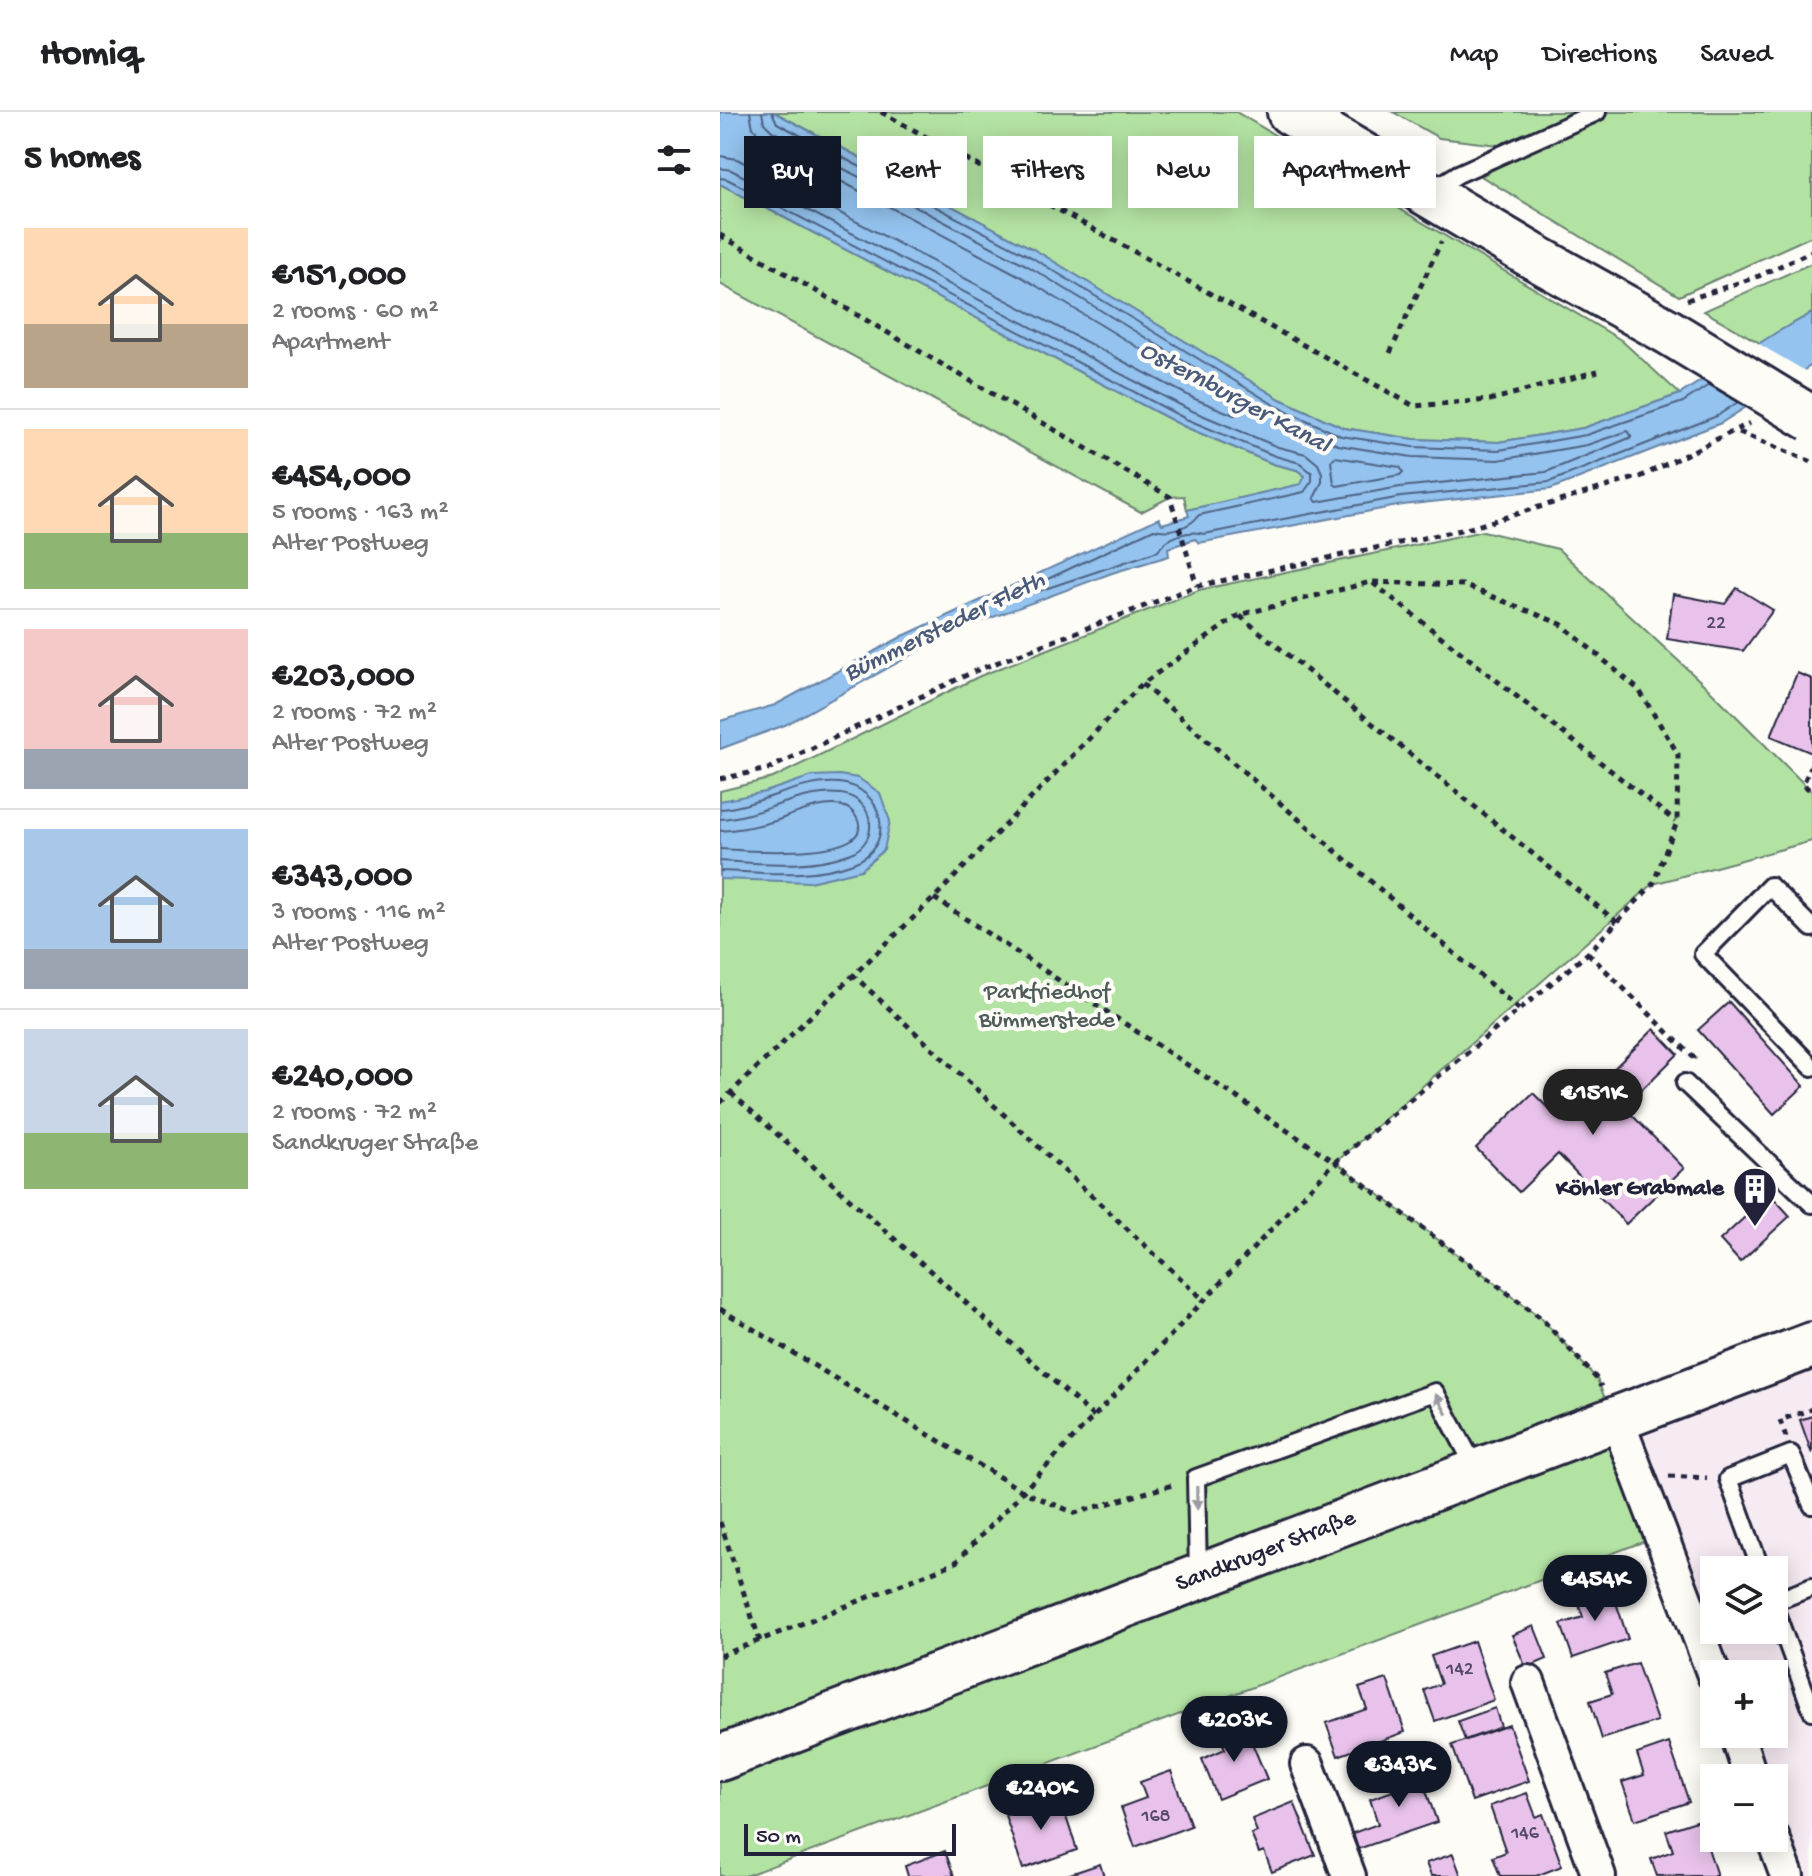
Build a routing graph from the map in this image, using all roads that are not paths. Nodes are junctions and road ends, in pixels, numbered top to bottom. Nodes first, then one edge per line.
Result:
1 (1290, 112) edge
2 (1597, 112) edge
3 (1325, 136) edge
4 (1436, 189) edge
5 (1436, 208) edge
6 (1797, 410) edge
7 (1812, 928) edge
8 (1812, 1067) edge
9 (1685, 1083) road end
10 (1812, 1204) edge
11 (1812, 1345) edge
12 (1617, 1420) junction
13 (1477, 1473) junction
14 (1812, 1505) edge
15 (1756, 1556) edge
16 (1198, 1578) junction
17 (1812, 1587) edge
18 (1788, 1598) edge
19 (1700, 1613) edge
20 (1788, 1643) edge
21 (1528, 1682) dead end
22 (1812, 1711) edge
23 (720, 1758) edge
24 (1307, 1764) dead end
25 (1778, 1852) edge
26 (1349, 1876) edge
27 (1599, 1876) edge
28 (1787, 1876) edge

1 - 3 street
2 - 4 lane
5 - 6 street, bridge
7 - 8 lane
9 - 10 lane
11 - 12 street, Sandkruger Straße
12 - 13 street, Sandkruger Straße
12 - 19 street
13 - 16 street, Sandkruger Straße
13 -> 16 lane
14 - 15 lane
16 - 23 street, Sandkruger Straße
17 - 18 lane
20 - 22 lane
21 - 27 street
24 - 26 street
25 - 28 street

